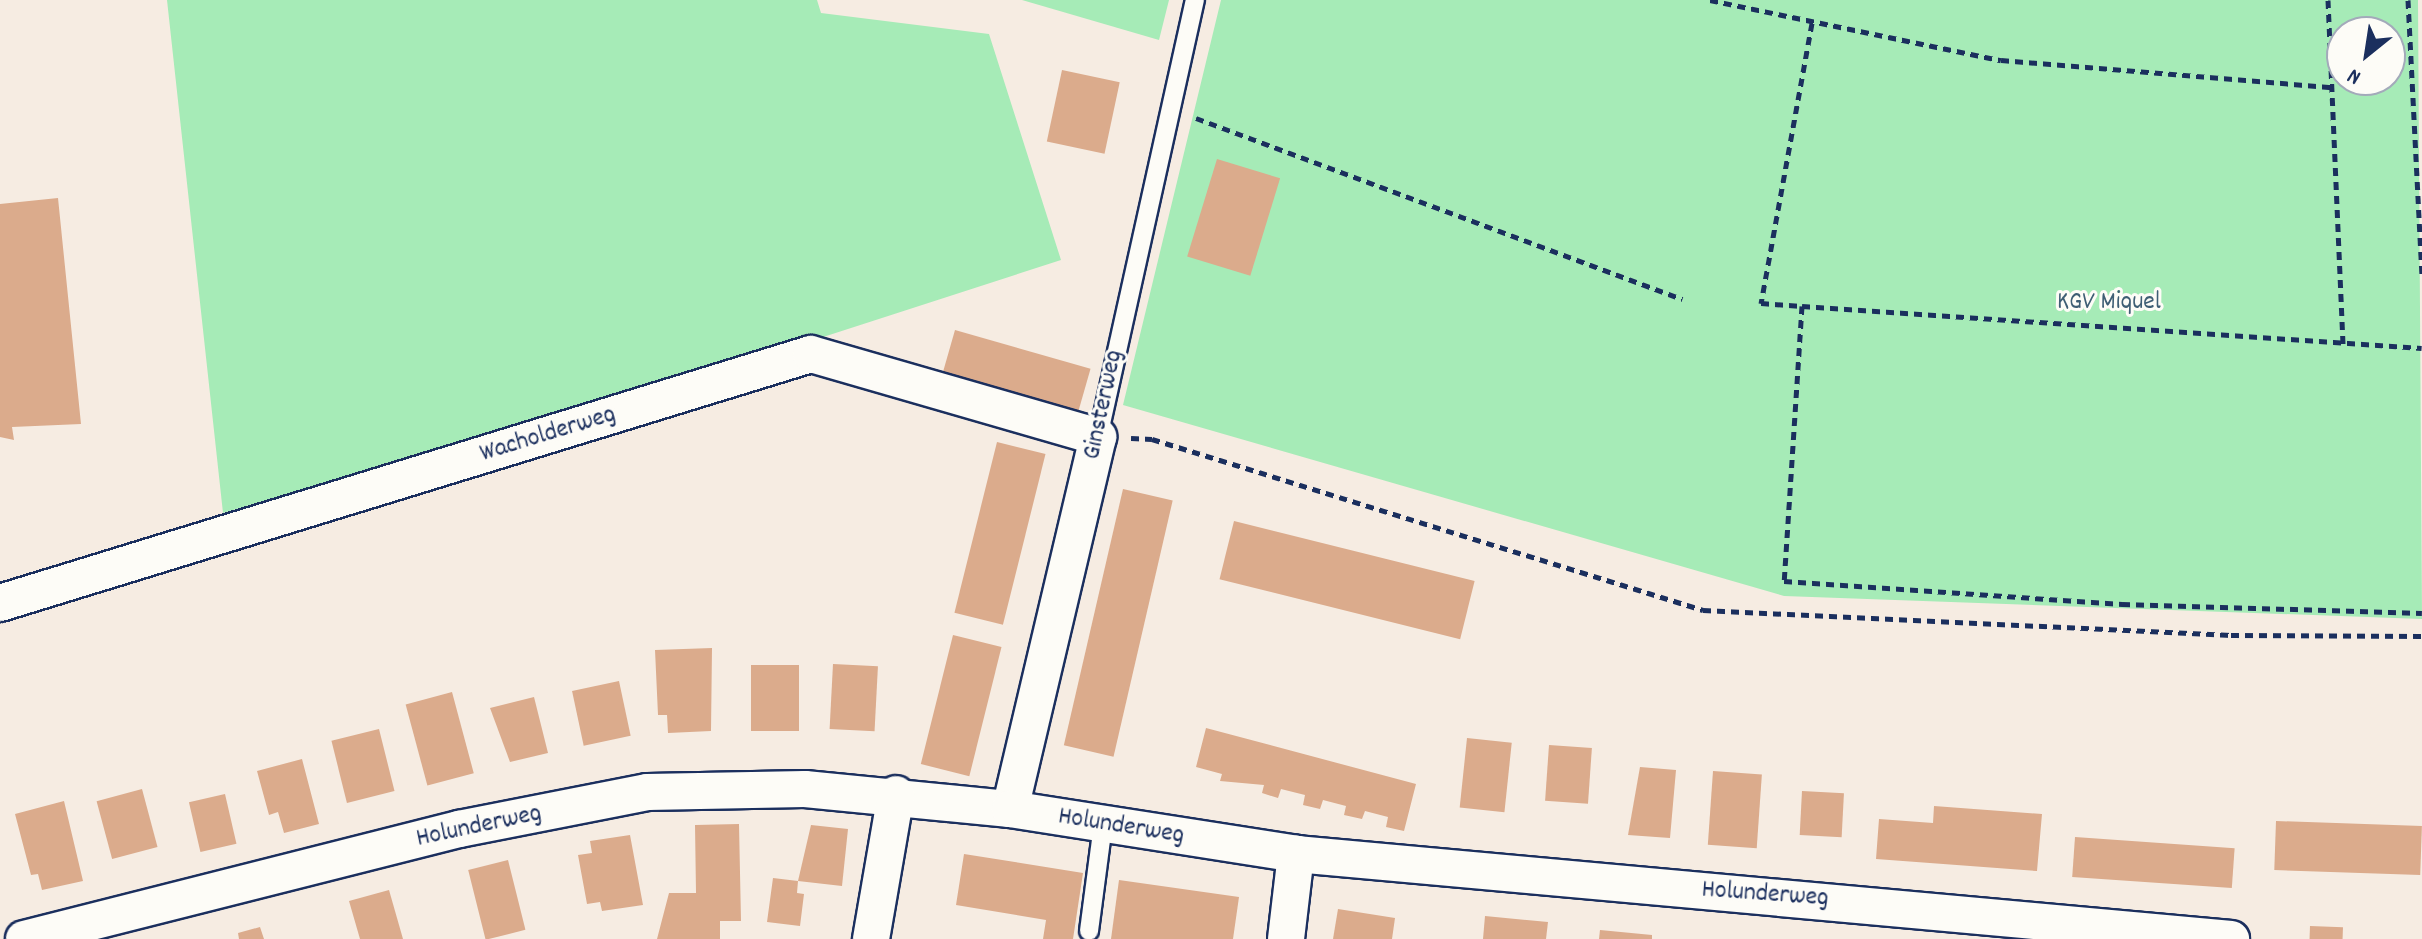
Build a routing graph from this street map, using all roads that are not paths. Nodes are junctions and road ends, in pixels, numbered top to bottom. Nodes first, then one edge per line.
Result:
1 (1195, 0) edge
2 (1098, 437) junction
3 (0, 603) edge
4 (896, 794) junction
5 (1010, 809) junction
6 (1103, 824) junction
7 (1296, 854) junction
8 (1089, 931) dead end
9 (24, 939) edge
10 (871, 939) edge
11 (1286, 939) edge
12 (2231, 939) edge

1 - 2 lane, Ginsterweg
2 - 3 street, Wacholderweg
2 - 5 street, Ginsterweg
4 - 5 street, Holunderweg
4 - 9 street, Holunderweg
4 - 10 street
5 - 6 street, Holunderweg
6 - 7 street, Holunderweg
6 - 8 lane
7 - 11 street
7 - 12 street, Holunderweg

